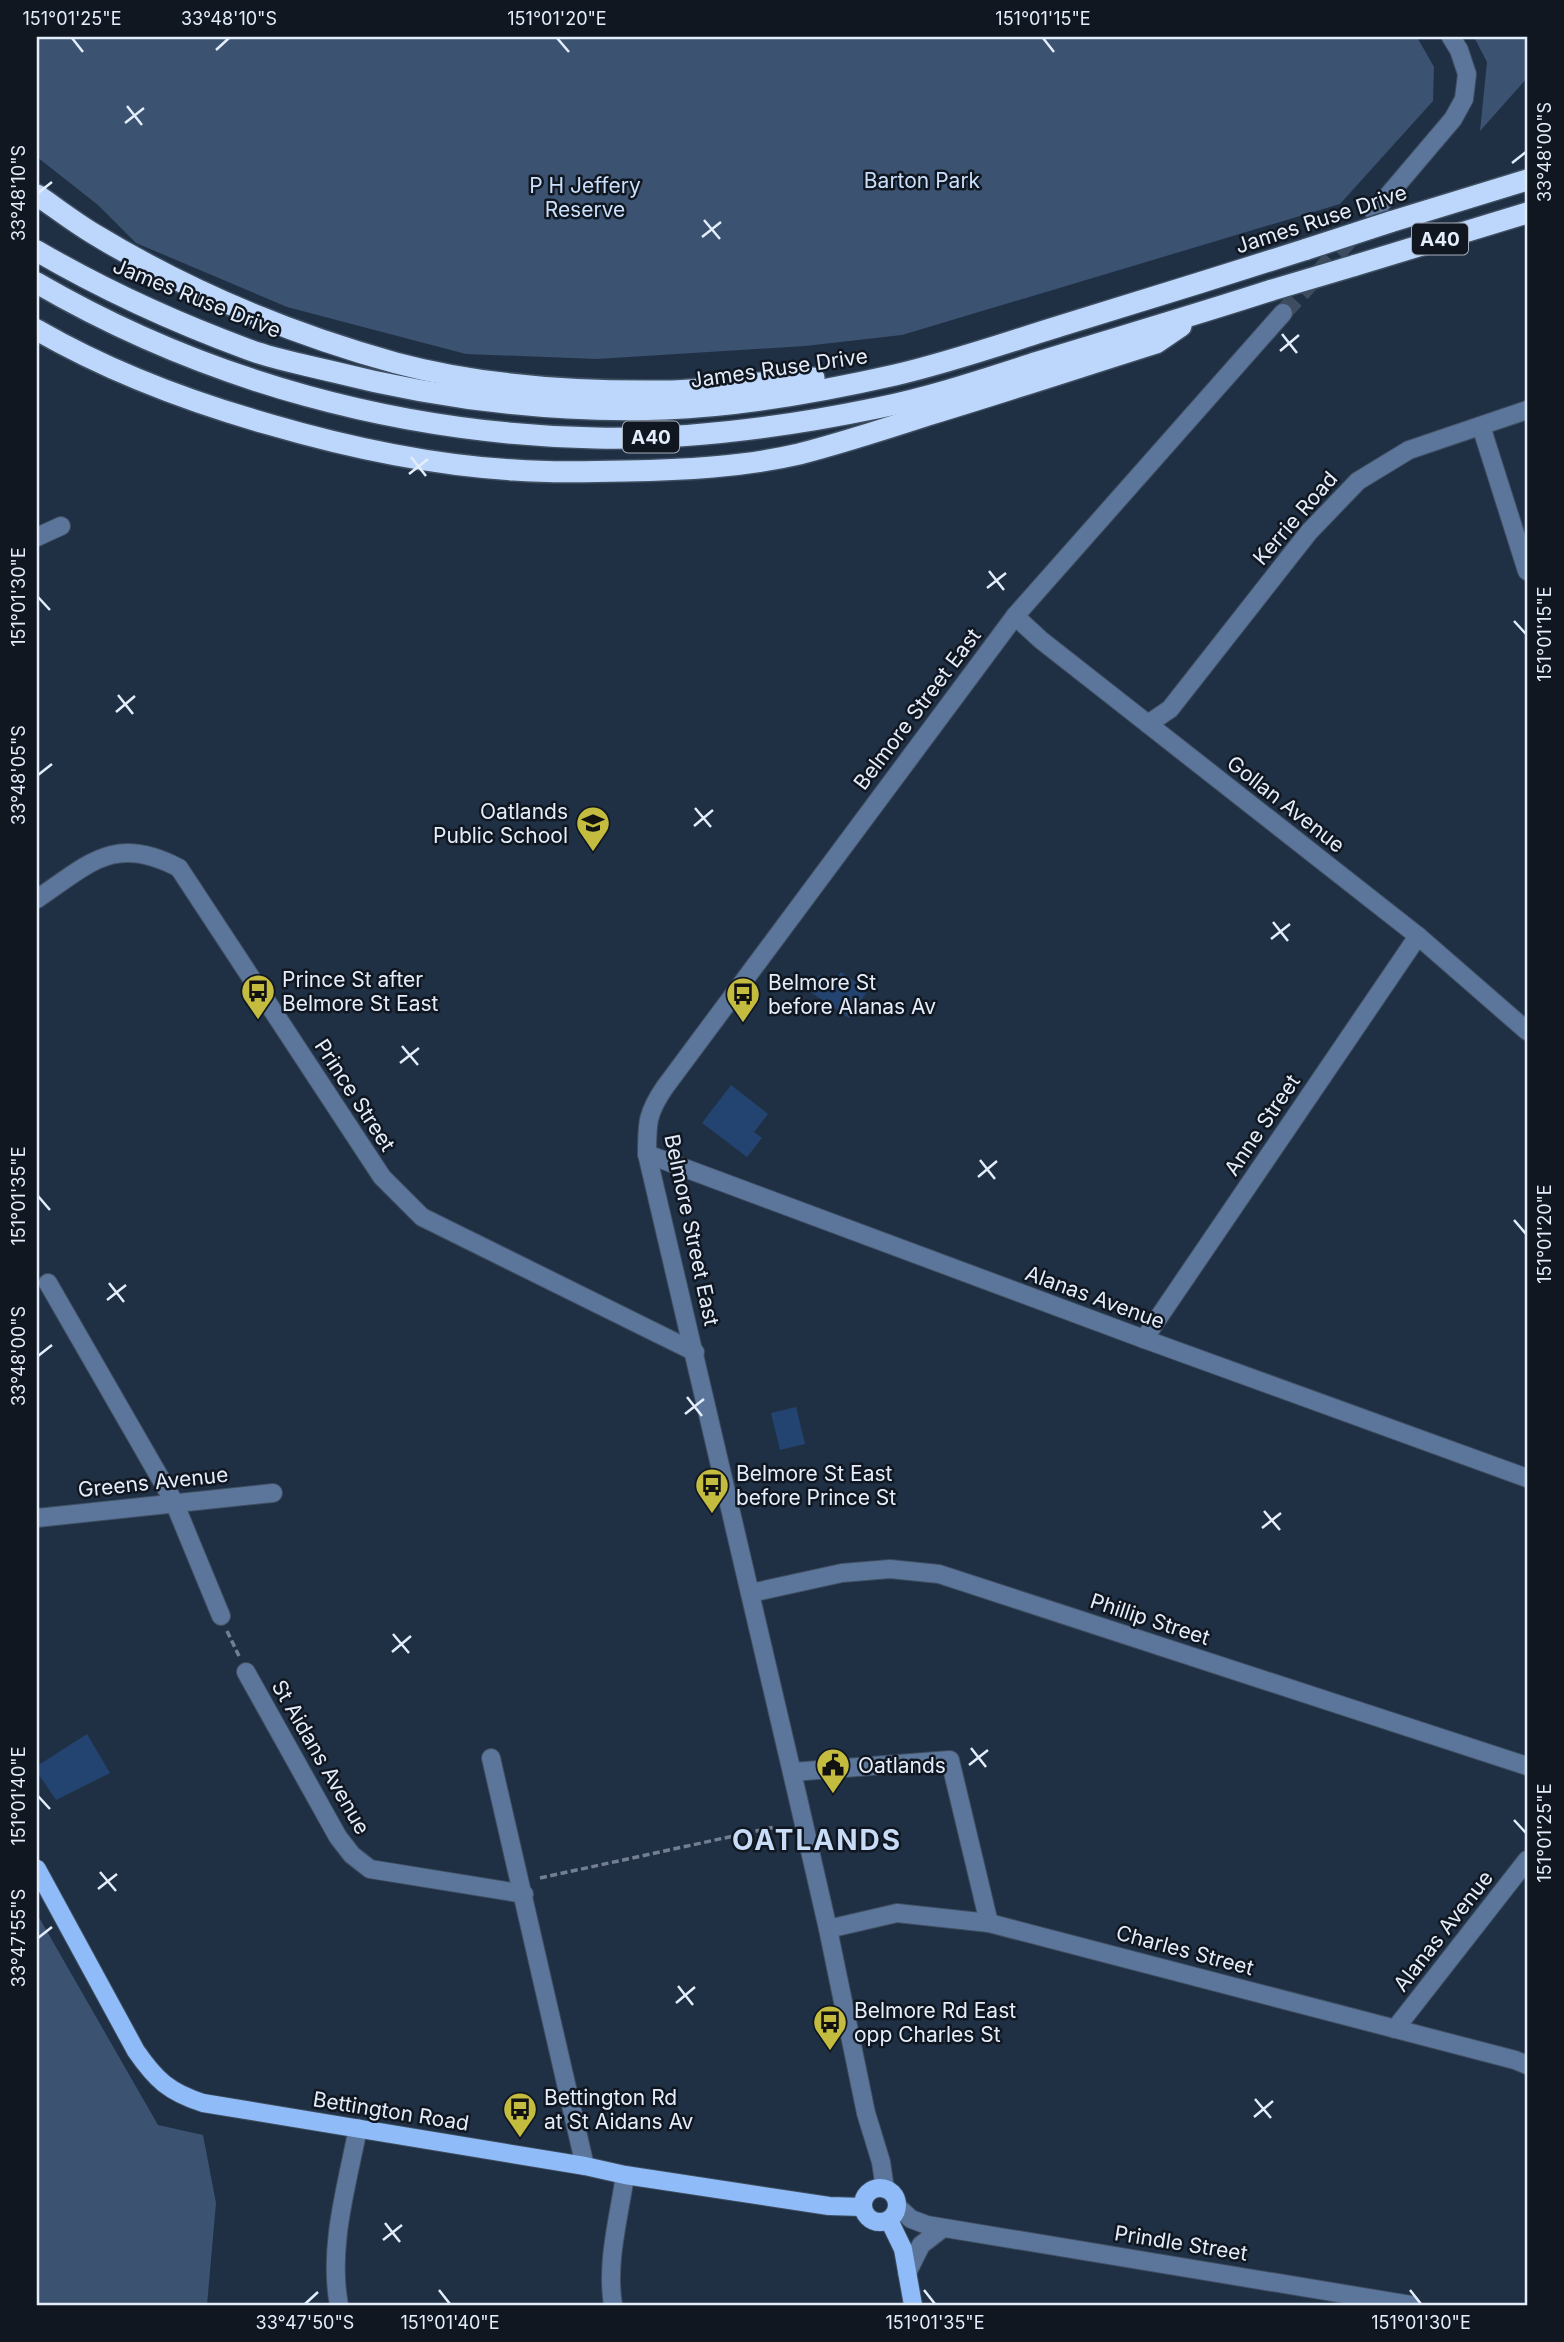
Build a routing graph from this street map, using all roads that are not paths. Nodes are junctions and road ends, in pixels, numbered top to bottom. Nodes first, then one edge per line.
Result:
1 (1451, 37) edge
2 (1527, 180) edge
3 (37, 195) edge
4 (1527, 213) edge
5 (1382, 217) junction
6 (37, 251) edge
7 (37, 283) edge
8 (1203, 312) junction
9 (1283, 313) tunnel mouth
10 (37, 330) edge
11 (896, 375) junction
12 (1527, 410) edge
13 (1481, 426) junction
14 (61, 526) dead end
15 (37, 537) edge
16 (1527, 571) edge
17 (1015, 615) junction
18 (1147, 724) junction
19 (37, 899) edge
20 (1418, 936) junction
21 (1527, 1031) edge
22 (648, 1154) junction
23 (48, 1283) dead end
24 (1144, 1339) junction
25 (695, 1352) junction
26 (1527, 1478) edge
27 (273, 1493) dead end
28 (174, 1502) junction
29 (37, 1518) edge
30 (751, 1593) junction
31 (220, 1616) road end
32 (246, 1672) road end
33 (491, 1758) dead end
34 (1527, 1766) edge
35 (792, 1772) junction
36 (1527, 1860) edge
37 (37, 1869) edge
38 (524, 1894) junction
39 (989, 1923) junction
40 (828, 1929) junction
41 (1395, 2029) junction
42 (1527, 2065) edge
43 (358, 2128) junction
44 (585, 2166) junction
45 (625, 2175) junction
46 (885, 2189) junction
47 (862, 2207) junction
48 (893, 2213) junction
49 (943, 2228) junction
50 (907, 2273) junction
51 (1378, 2302) edge
52 (339, 2305) edge
53 (612, 2305) edge
54 (913, 2305) edge
55 (1412, 2305) edge

1 - 5 street
2 - 5 highway, James Ruse Drive / A40
3 - 11 highway
4 - 8 highway, A40, bridge
5 - 11 highway, James Ruse Drive / A40, bridge
6 - 11 highway, James Ruse Drive / A40
7 - 8 highway, A40
8 - 10 highway
9 - 17 street, Belmore Street East
12 - 13 street, Kerrie Road
13 - 16 street
13 - 18 street, Kerrie Road
14 - 15 street
17 - 18 street, Gollan Avenue
17 - 22 street, Belmore Street East
18 - 20 street, Gollan Avenue
19 - 25 street, Prince Street
20 - 21 street, Gollan Avenue
20 - 24 street, Anne Street
22 - 24 street, Alanas Avenue
22 - 25 street, Belmore Street East
23 - 28 street
24 - 26 street, Alanas Avenue
25 - 30 street, Belmore Street East
27 - 28 street, Greens Avenue
28 - 29 street, Greens Avenue
28 - 31 street
30 - 34 street, Phillip Street
30 - 35 street, Belmore Street East
32 - 38 street, St Aidans Avenue
33 - 38 street
35 - 39 street
35 - 40 street, Belmore Street East
36 - 41 street, Alanas Avenue
37 - 43 main road, Bettington Road
38 - 44 street
39 - 40 street, Charles Street
39 - 41 street, Charles Street
40 - 46 street, Belmore Street East
41 - 42 street, Charles Street
43 - 44 main road, Bettington Road
43 - 52 street
44 - 45 main road, Bettington Road
45 - 47 main road, Bettington Road
45 - 53 street
46 - 47 main road
46 - 48 main road
47 - 48 main road
48 - 49 street, Prindle Street
48 - 50 main road
49 - 50 street
49 - 51 street, Prindle Street
50 - 54 main road
51 - 55 street, Prindle Street

